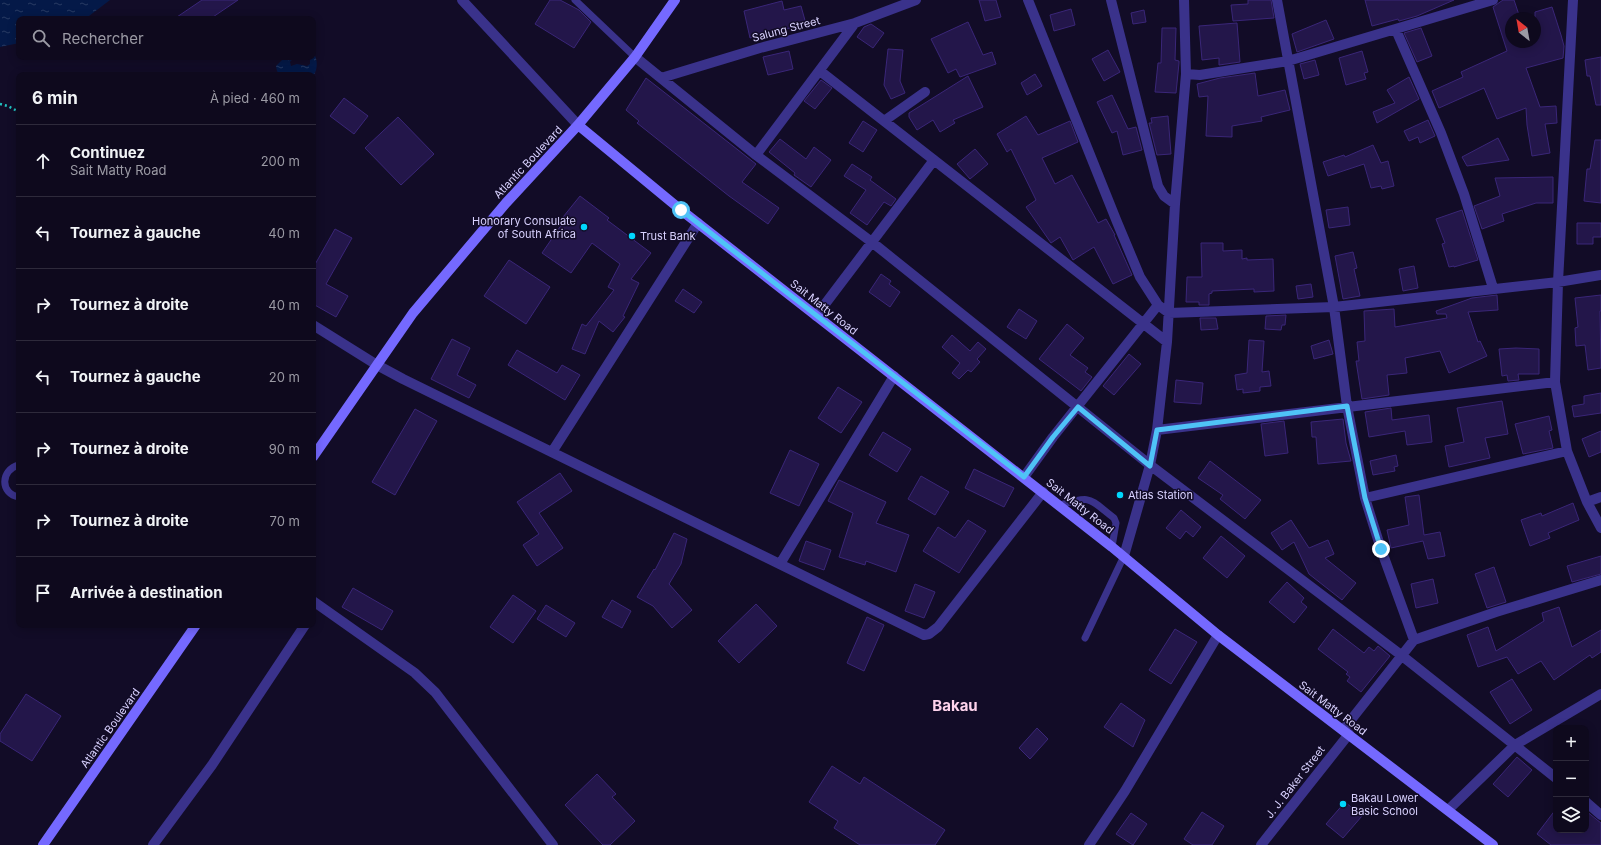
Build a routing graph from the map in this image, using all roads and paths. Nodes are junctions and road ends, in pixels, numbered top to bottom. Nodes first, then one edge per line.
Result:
1 (462, 0) edge
2 (575, 0) edge
3 (675, 0) edge
4 (916, 0) edge
5 (1028, 0) edge
6 (1111, 0) edge
7 (1184, 0) edge
8 (1277, 0) edge
9 (1494, 0) edge
10 (1573, 0) edge
11 (903, 2) edge
12 (855, 23) junction
13 (1396, 30) junction
14 (635, 57) junction
15 (1288, 61) junction
16 (820, 71) junction
17 (1186, 74) junction
18 (661, 78) junction
19 (925, 92) dead end
20 (0, 104) edge
21 (16, 110) edge
22 (884, 121) junction
23 (578, 125) junction
24 (756, 155) junction
25 (934, 160) junction
26 (1175, 204) junction
27 (698, 223) junction
28 (873, 243) junction
29 (1601, 275) edge
30 (1558, 282) junction
31 (1493, 288) junction
32 (1158, 305) junction
33 (1334, 306) junction
34 (1169, 313) junction
35 (816, 316) junction
36 (1143, 324) junction
37 (316, 327) edge
38 (1167, 342) junction
39 (377, 365) junction
40 (894, 376) junction
41 (1554, 382) junction
42 (1347, 406) junction
43 (1078, 407) junction
44 (1157, 430) junction
45 (1567, 451) junction
46 (552, 452) junction
47 (316, 453) edge
48 (16, 466) edge
49 (1150, 466) junction
50 (1024, 477) junction
51 (1042, 492) junction
52 (16, 496) edge
53 (1601, 497) edge
54 (1365, 498) junction
55 (1587, 502) junction
56 (1060, 505) junction
57 (1601, 528) edge
58 (1112, 547) junction
59 (1124, 556) junction
60 (780, 564) junction
61 (1601, 580) edge
62 (316, 608) edge
63 (194, 628) edge
64 (303, 628) edge
65 (1218, 635) junction
66 (1085, 638) dead end
67 (1414, 640) junction
68 (1401, 655) junction
69 (1601, 694) edge
70 (1346, 732) junction
71 (1515, 744) junction
72 (1553, 776) edge
73 (1589, 804) edge
74 (1448, 810) junction
75 (1601, 814) edge
76 (43, 845) edge
77 (153, 845) edge
78 (554, 845) edge
79 (1089, 845) edge
80 (1261, 845) edge
81 (1493, 845) edge

1 - 23 street
2 - 14 lane
3 - 14 street, Atlantic Boulevard
4 - 11 street, Salung Street
5 - 32 street
6 - 26 street
7 - 17 street
8 - 15 street
9 - 13 street
10 - 30 street
11 - 12 street, Salung Street
12 - 16 street
12 - 18 street, Salung Street
13 - 15 street
13 - 31 street
14 - 18 street
14 - 23 street, Atlantic Boulevard
15 - 17 street
15 - 33 street
16 - 22 street
16 - 24 street
17 - 26 street
18 - 24 street
19 - 22 street
20 - 21 path
22 - 25 street
23 - 27 street, Sait Matty Road
23 - 39 street, Atlantic Boulevard
24 - 28 street
25 - 28 street
25 - 36 street
26 - 34 street
27 - 35 street, Sait Matty Road
27 - 46 street
28 - 35 street
28 - 43 street
29 - 30 street
30 - 31 street
30 - 41 street
31 - 33 street
32 - 34 street
32 - 36 street
33 - 34 street
33 - 42 street
34 - 38 street
35 - 40 street, Sait Matty Road
36 - 38 street
36 - 43 street
37 - 39 street
38 - 44 street
39 - 46 street
39 - 47 street, Atlantic Boulevard
40 - 50 street, Sait Matty Road
40 - 60 street
41 - 42 street
41 - 45 street
42 - 44 street
42 - 54 street
43 - 49 street
43 - 50 street
44 - 49 street
45 - 54 street
45 - 55 street
46 - 60 street
48 - 52 lane
49 - 59 street
49 - 68 street
50 - 51 street, Sait Matty Road
51 - 56 street, Sait Matty Road
51 - 60 street
53 - 55 street
54 - 67 street
55 - 57 street
56 - 58 street, Sait Matty Road
56 - 58 lane
58 - 59 street, Sait Matty Road
59 - 65 street, Sait Matty Road
59 - 66 lane
61 - 67 street
62 - 78 street
63 - 76 street, Atlantic Boulevard
64 - 77 street
65 - 70 street, Sait Matty Road
65 - 79 street
67 - 68 street, J. J. Baker Street
68 - 70 street, J. J. Baker Street
68 - 71 street
69 - 71 street
70 - 74 street, Sait Matty Road
70 - 80 street, J. J. Baker Street
71 - 72 street
71 - 74 street
73 - 75 street
74 - 81 street, Sait Matty Road

